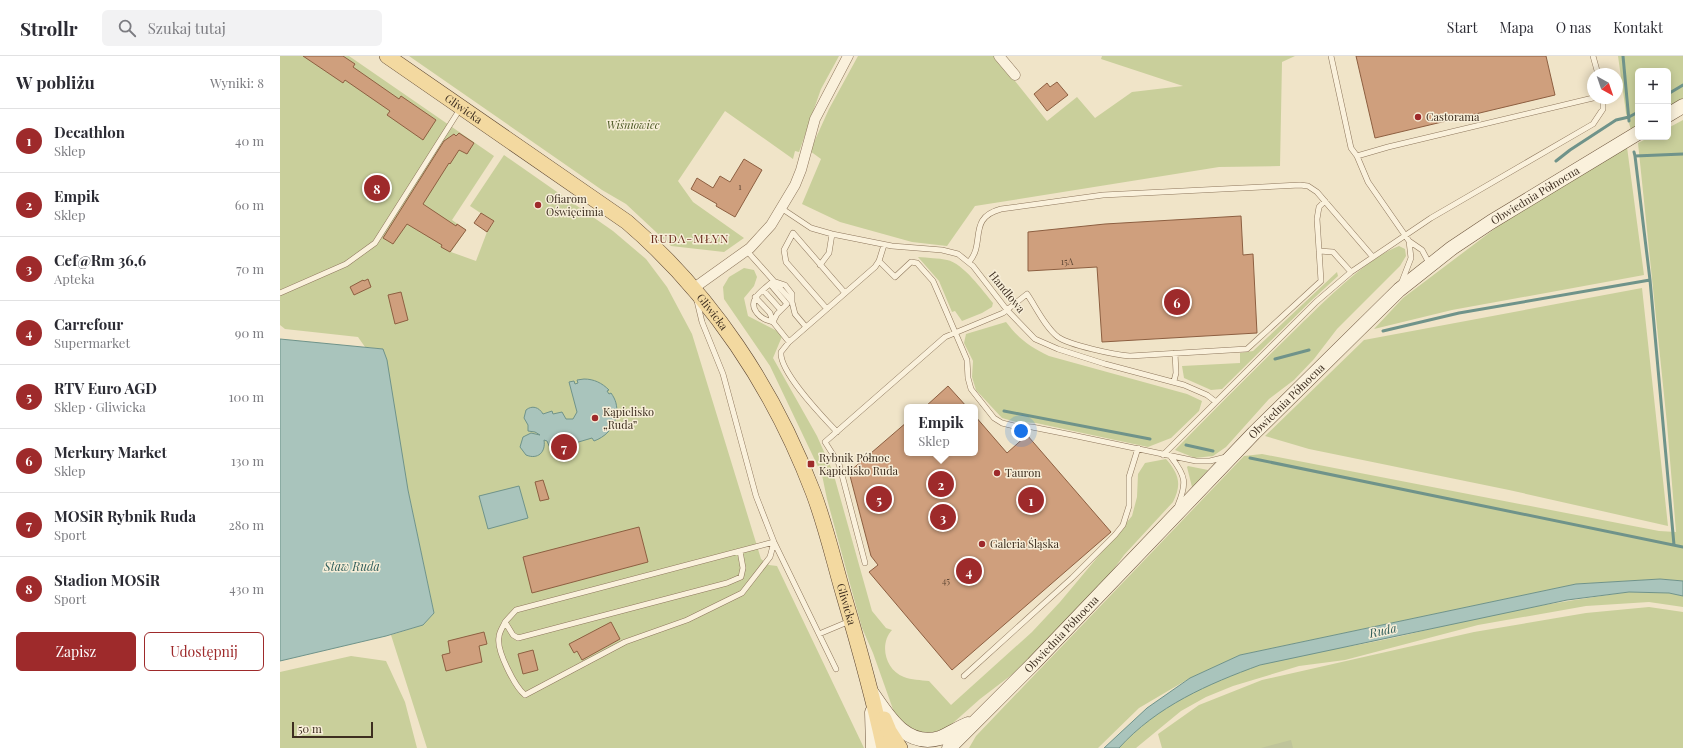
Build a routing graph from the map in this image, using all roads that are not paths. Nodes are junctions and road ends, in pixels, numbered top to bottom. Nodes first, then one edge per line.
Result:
1 (387, 56) edge
2 (848, 56) edge
3 (999, 56) edge
4 (1331, 56) edge
5 (1593, 56) edge
6 (1596, 68) edge
7 (1015, 75) dead end
8 (1587, 99) edge
9 (1603, 104) edge
10 (1683, 106) edge
11 (461, 107) junction
12 (1671, 113) edge
13 (1635, 135) edge
14 (1357, 156) junction
15 (1324, 201) junction
16 (781, 208) junction
17 (832, 234) junction
18 (1405, 235) junction
19 (1409, 241) junction
20 (884, 245) junction
21 (747, 251) junction
22 (1319, 251) junction
23 (1372, 256) junction
24 (879, 261) junction
25 (969, 262) junction
26 (820, 265) junction
27 (1430, 265) junction
28 (1351, 272) junction
29 (772, 282) junction
30 (694, 288) junction
31 (763, 290) junction
32 (1399, 290) junction
33 (280, 293) edge
34 (845, 293) junction
35 (755, 297) junction
36 (827, 309) junction
37 (780, 310) junction
38 (1007, 310) junction
39 (716, 315) junction
40 (702, 322) junction
41 (773, 322) junction
42 (806, 327) junction
43 (956, 333) junction
44 (789, 342) junction
45 (1175, 354) junction
46 (1174, 382) junction
47 (1216, 402) junction
48 (837, 432) junction
49 (1138, 448) junction
50 (1163, 454) junction
51 (1234, 454) junction
52 (1171, 457) junction
53 (1171, 520) junction
54 (774, 542) junction
55 (740, 551) junction
56 (866, 563) dead end
57 (851, 620) junction
58 (505, 622) junction
59 (819, 634) junction
60 (836, 669) dead end
61 (964, 676) dead end
62 (872, 693) junction
63 (977, 719) junction
64 (873, 748) edge
65 (884, 748) edge
66 (900, 748) edge
67 (935, 748) edge
68 (950, 748) edge
69 (958, 748) edge

1 - 11 main road, Gliwicka
2 - 16 street
3 - 7 street
4 - 14 lane
5 - 6 lane
8 - 14 lane
9 - 18 lane
10 - 12 main road
11 - 30 main road, Gliwicka
11 - 33 lane
13 - 27 main road, Obwiednia Północna
14 - 18 lane
15 - 22 lane
15 - 23 lane
15 - 25 lane
16 - 17 lane, Handlowa
16 - 21 street
17 - 20 lane, Handlowa
17 - 26 lane
18 - 19 lane
18 - 23 lane
19 - 27 lane
19 - 32 lane
20 - 24 lane
20 - 25 lane, Handlowa
21 - 29 lane
21 - 30 street
22 - 28 lane
22 - 45 lane
23 - 28 lane
24 - 34 lane
24 - 43 lane
25 - 38 lane, Handlowa
26 - 34 lane
26 - 36 lane
27 - 32 main road, Obwiednia Północna
28 - 47 lane
29 - 31 lane
29 - 37 lane
29 - 42 lane
30 - 39 main road, Gliwicka
30 - 40 lane
31 - 35 lane
31 - 37 lane
32 - 51 main road, Obwiednia Północna
34 - 36 lane
35 - 41 lane
35 - 41 lane
36 - 42 lane
37 - 41 lane
38 - 43 lane
38 - 45 lane
38 - 46 lane, Handlowa
39 - 40 lane
39 - 57 main road, Gliwicka
40 - 54 lane
41 - 44 lane
42 - 44 lane
43 - 48 lane
43 - 49 lane
44 - 48 lane
45 - 46 lane
46 - 47 lane, Handlowa
47 - 50 lane
48 - 56 lane
49 - 50 lane
49 - 61 lane
50 - 52 lane
51 - 52 lane
51 - 53 main road, Obwiednia Północna
52 - 53 lane
53 - 63 main road, Obwiednia Północna
54 - 55 lane
54 - 58 lane
54 - 59 lane
55 - 58 lane
55 - 58 lane
57 - 59 lane
57 - 62 main road, Gliwicka
59 - 60 lane
62 - 63 main road
62 - 64 main road
62 - 65 main road, Gliwicka
62 - 66 main road, Gliwicka
63 - 67 main road, Obwiednia Północna
63 - 68 main road, Obwiednia Północna
63 - 69 main road

